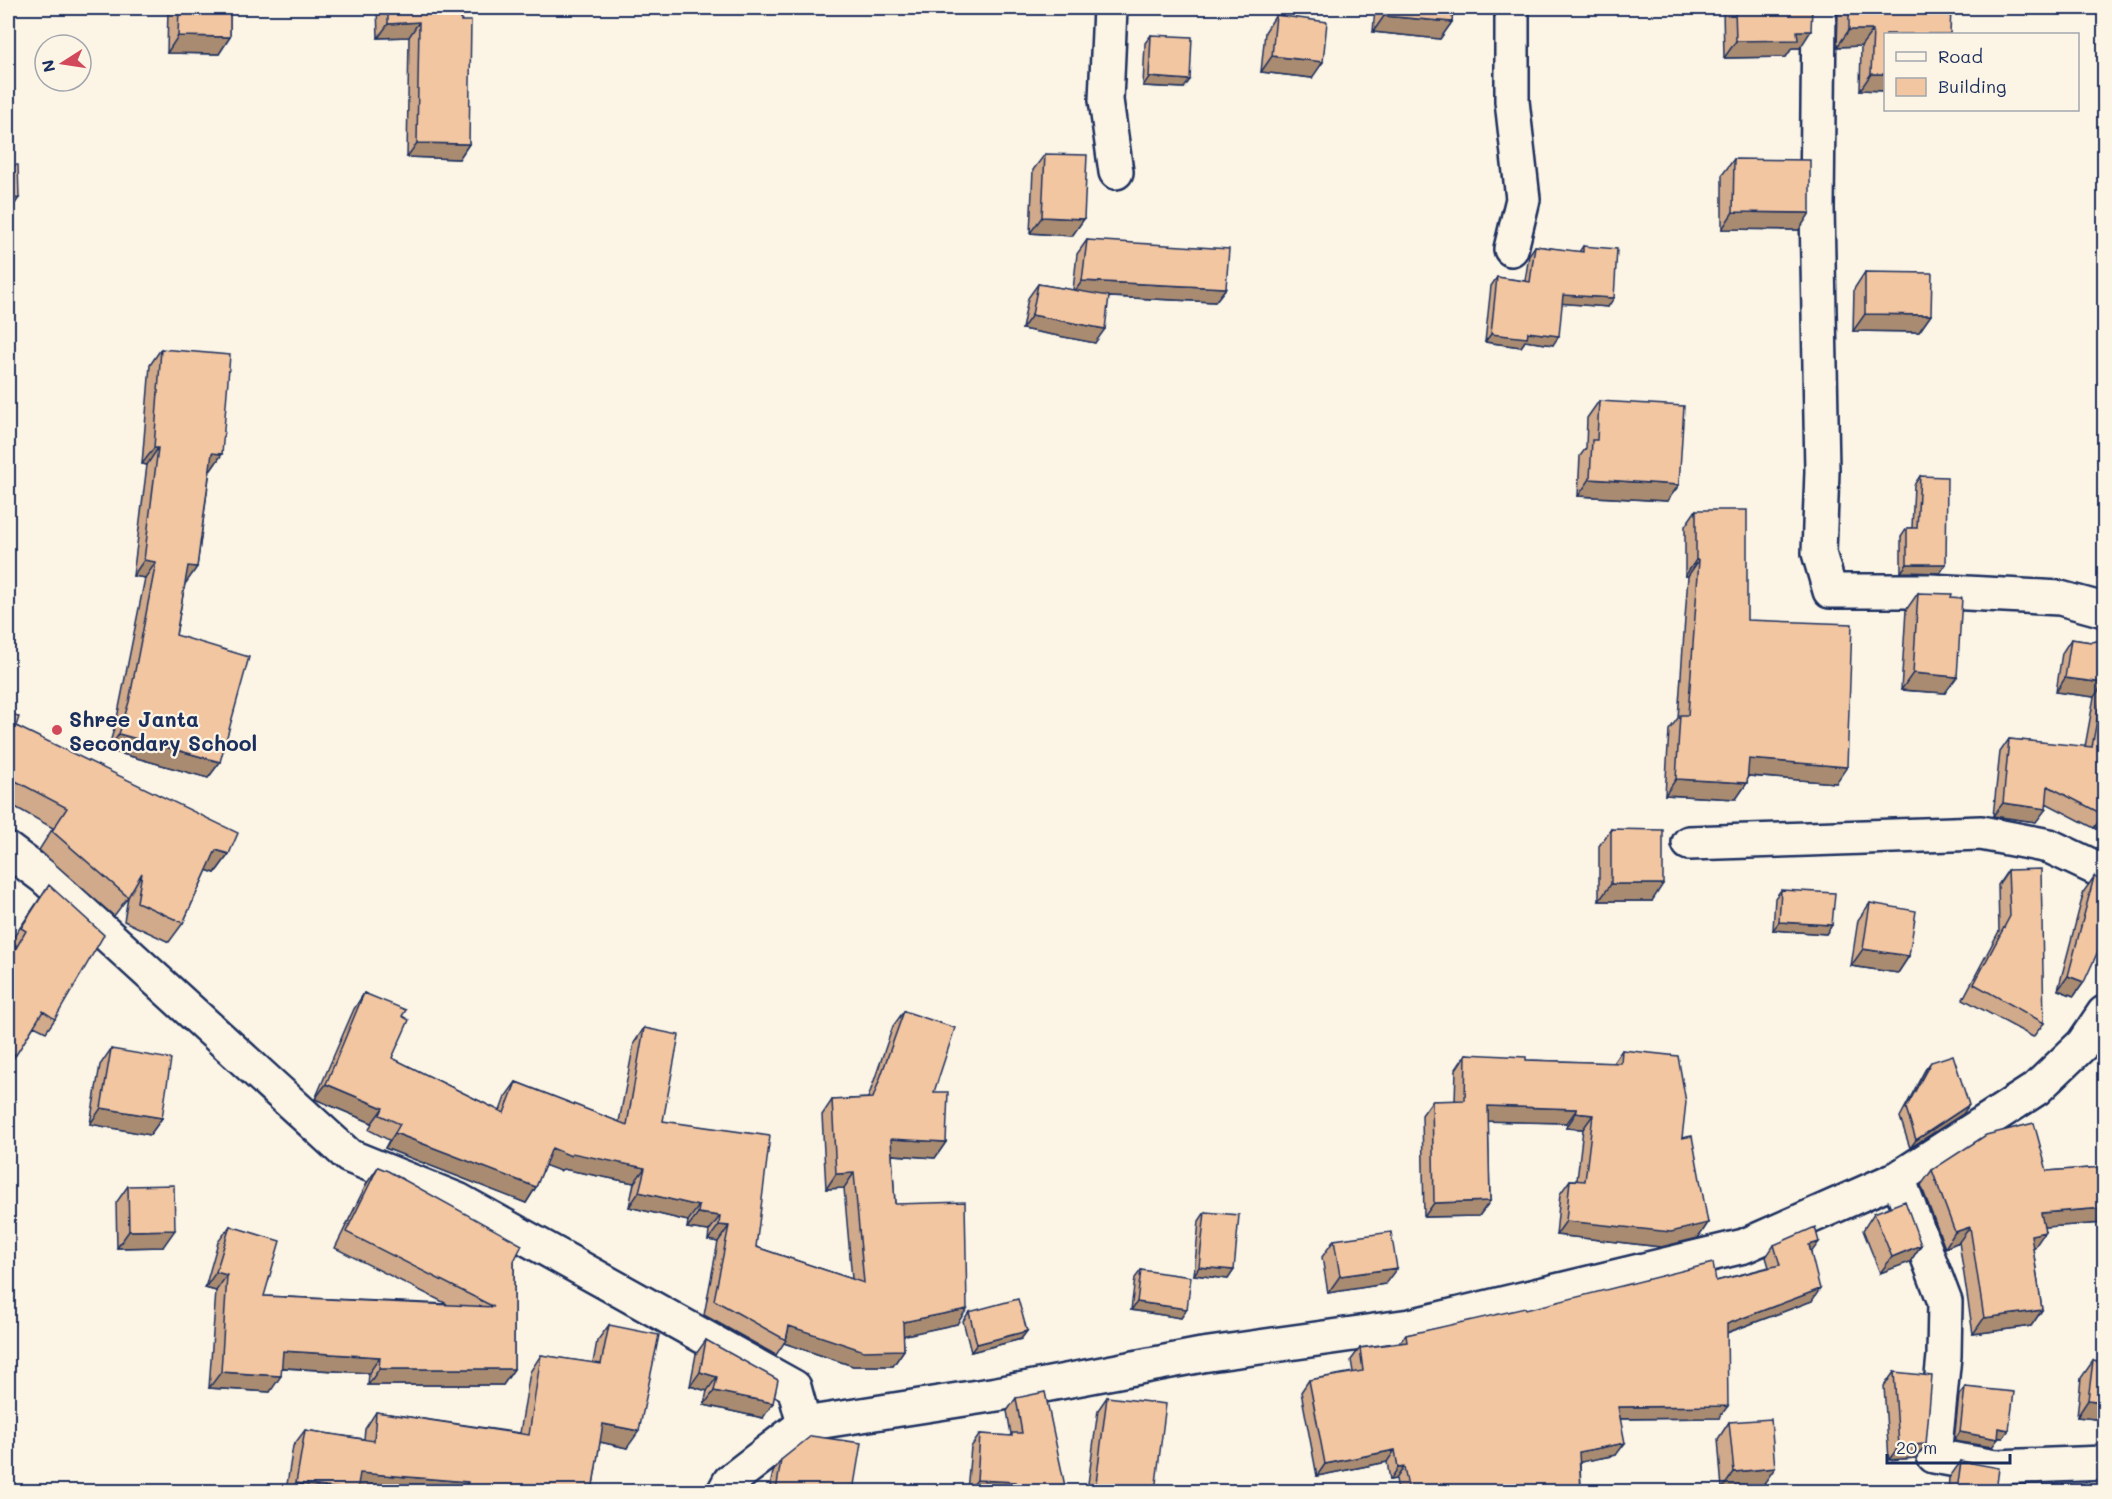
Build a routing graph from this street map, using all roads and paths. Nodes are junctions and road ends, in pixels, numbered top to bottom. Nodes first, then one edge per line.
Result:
1 (1110, 8) edge
2 (1512, 8) edge
3 (1819, 8) edge
4 (1116, 172) dead end
5 (1511, 249) dead end
6 (2104, 610) edge
7 (1689, 843) dead end
8 (8, 850) edge
9 (2104, 872) edge
10 (2104, 1013) edge
11 (1898, 1178) junction
12 (804, 1425) junction
13 (2104, 1463) edge
14 (724, 1491) edge

1 - 4 street
2 - 5 street
3 - 6 street
7 - 9 street
8 - 12 street
10 - 11 street
11 - 12 street
11 - 13 street
12 - 14 street

